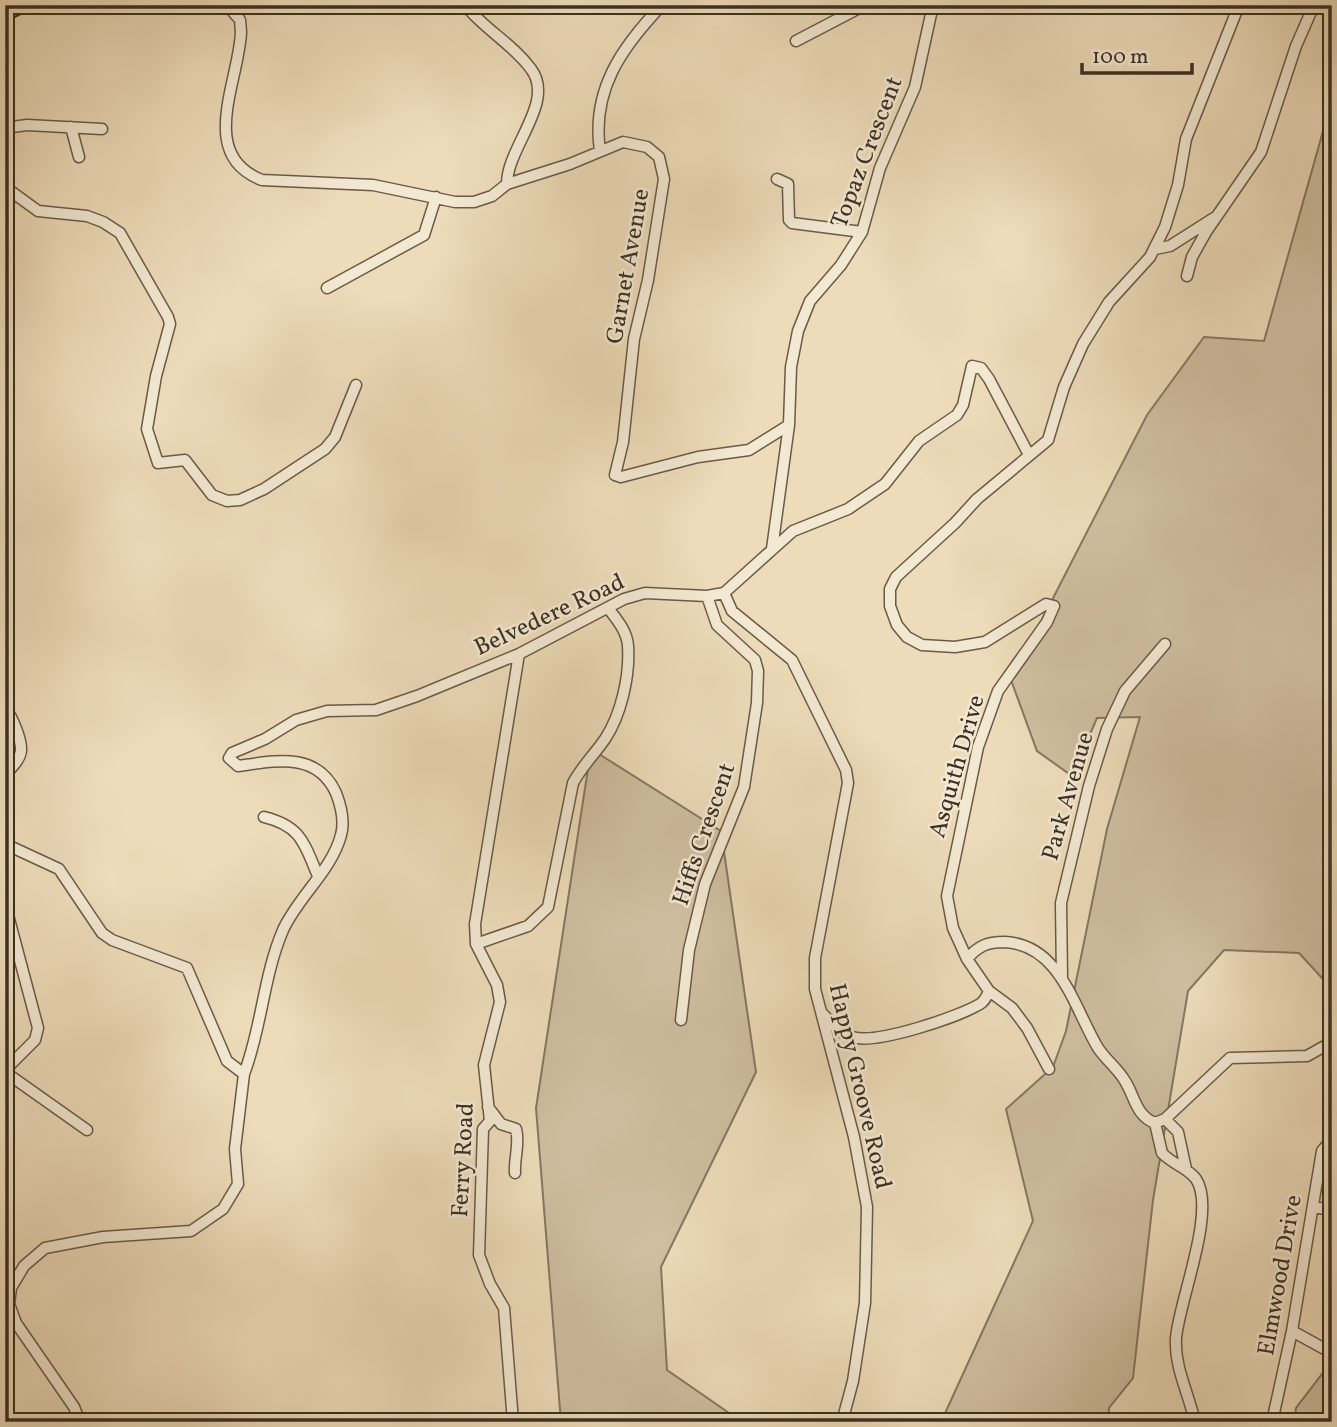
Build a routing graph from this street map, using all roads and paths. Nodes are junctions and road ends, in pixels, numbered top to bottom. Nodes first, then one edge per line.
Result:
1 (227, 5) edge
2 (465, 5) edge
3 (662, 5) edge
4 (865, 5) edge
5 (933, 5) edge
6 (1239, 5) edge
7 (1314, 5) edge
8 (796, 41) dead end
9 (71, 127) junction
10 (5, 128) edge
11 (102, 129) dead end
12 (600, 152) junction
13 (79, 158) dead end
14 (777, 179) dead end
15 (507, 184) junction
16 (5, 187) edge
17 (436, 197) junction
18 (1220, 214) junction
19 (862, 232) junction
20 (1155, 249) junction
21 (1187, 276) dead end
22 (327, 288) dead end
23 (356, 385) dead end
24 (789, 425) junction
25 (1028, 453) junction
26 (772, 549) junction
27 (723, 593) junction
28 (707, 596) junction
29 (608, 608) junction
30 (1165, 644) dead end
31 (519, 654) junction
32 (5, 708) edge
33 (5, 775) edge
34 (264, 817) dead end
35 (5, 844) edge
36 (318, 876) junction
37 (5, 904) edge
38 (7, 918) edge
39 (476, 944) junction
40 (967, 958) junction
41 (1062, 978) junction
42 (989, 991) junction
43 (821, 1010) junction
44 (681, 1020) dead end
45 (1332, 1042) edge
46 (1049, 1069) dead end
47 (5, 1071) edge
48 (244, 1074) junction
49 (488, 1107) junction
50 (1160, 1121) junction
51 (88, 1130) dead end
52 (1332, 1139) edge
53 (1186, 1169) junction
54 (515, 1173) dead end
55 (1313, 1207) junction
56 (1332, 1210) edge
57 (1293, 1331) junction
58 (1332, 1353) edge
59 (80, 1422) edge
60 (513, 1422) edge
61 (842, 1422) edge
62 (1195, 1422) edge
63 (1272, 1422) edge

1 - 17 street, Garnet Avenue
2 - 15 street
3 - 12 street
4 - 8 street
5 - 19 street, Topaz Crescent
6 - 20 street
7 - 18 street
9 - 10 street
9 - 11 street
9 - 13 street
12 - 15 street, Garnet Avenue
12 - 24 street, Garnet Avenue
14 - 19 street
15 - 17 street, Garnet Avenue
16 - 23 street
17 - 22 street
18 - 20 street
18 - 21 street
19 - 24 street, Topaz Crescent
20 - 25 street
24 - 26 street, Topaz Crescent
25 - 26 street
25 - 40 street, Asquith Drive
26 - 27 street
27 - 28 street, Belvedere Road
27 - 43 street, Happy Groove Road
28 - 29 street, Belvedere Road
28 - 44 street, Hiffs Crescent
29 - 31 street, Belvedere Road
29 - 39 street
30 - 41 street, Park Avenue
31 - 36 street, Belvedere Road
31 - 39 street, Ferry Road
32 - 33 street
34 - 36 street
35 - 48 street
36 - 48 street, Belvedere Road
37 - 38 street
38 - 47 street
39 - 49 street, Ferry Road
40 - 41 street
40 - 42 street, Asquith Drive
41 - 50 street
42 - 43 street
42 - 46 street, Asquith Drive
43 - 61 street, Happy Groove Road
45 - 50 street
47 - 51 street
48 - 59 street, Belvedere Road
49 - 54 street
49 - 60 street, Ferry Road
50 - 53 street
50 - 53 street
52 - 55 street, Elmwood Drive
53 - 62 street
55 - 56 street
55 - 57 street, Elmwood Drive
57 - 58 street
57 - 63 street, Elmwood Drive

